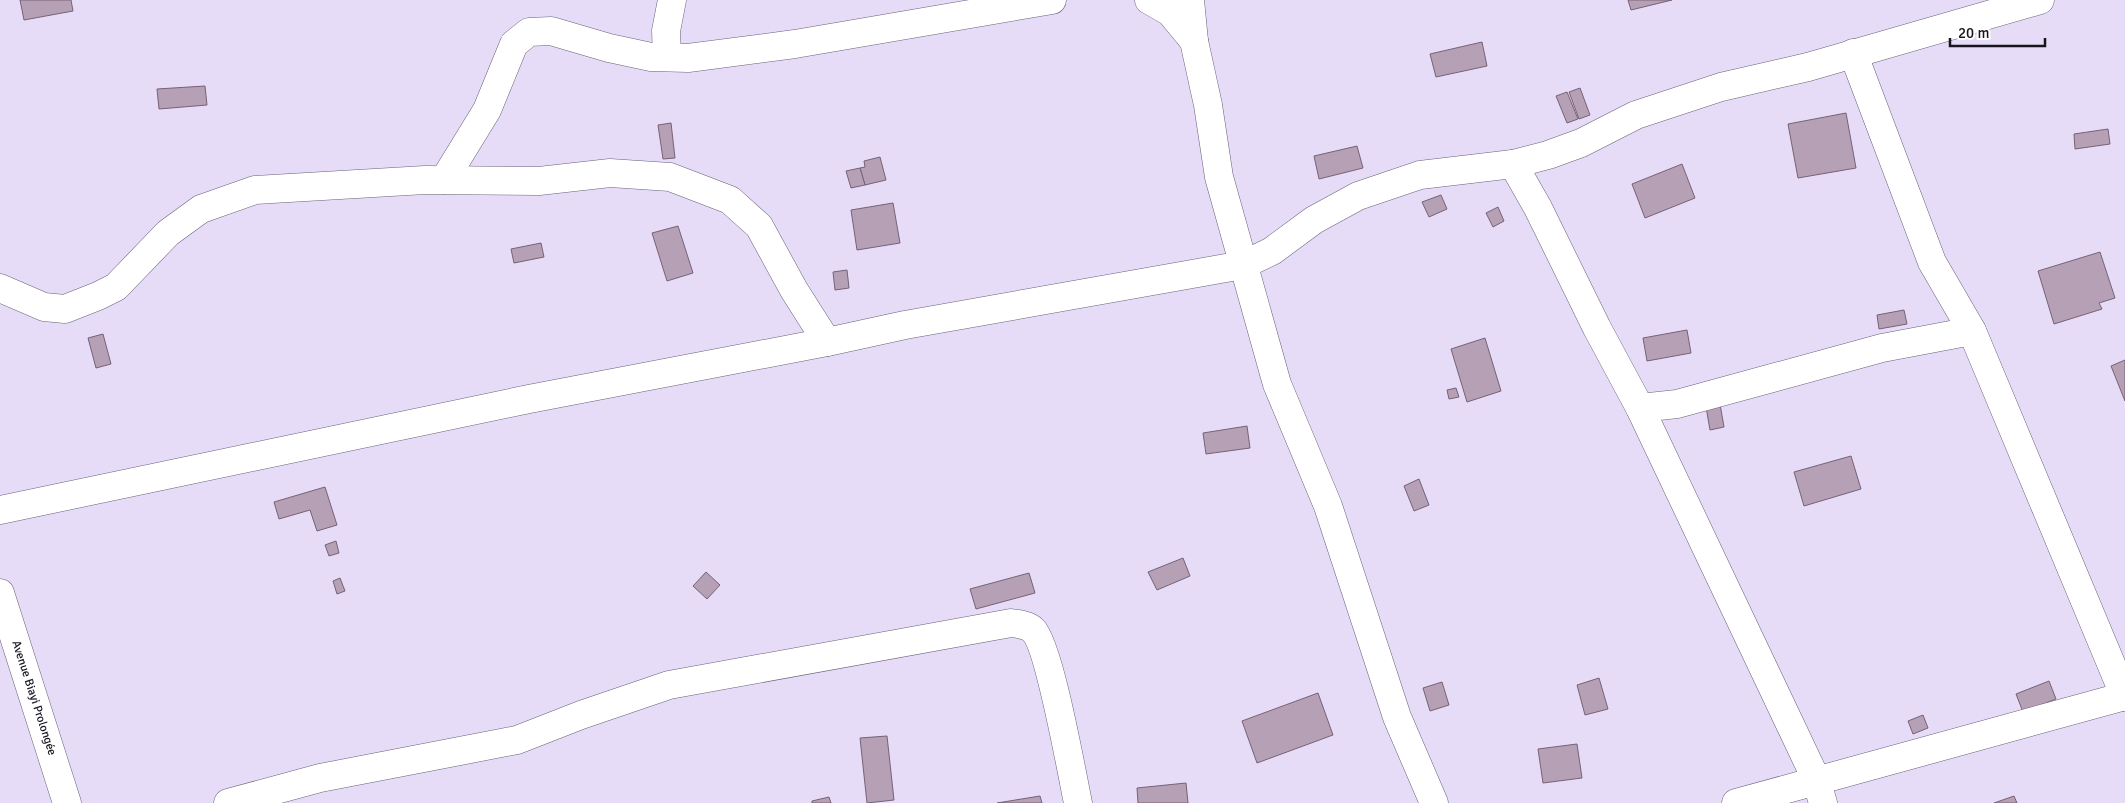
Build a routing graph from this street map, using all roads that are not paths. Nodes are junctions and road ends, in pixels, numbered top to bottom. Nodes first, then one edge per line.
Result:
1 (672, 0) edge
2 (1052, 0) edge
3 (1149, 0) edge
4 (1190, 0) edge
5 (2040, 0) edge
6 (1194, 41) junction
7 (1853, 54) junction
8 (667, 58) junction
9 (1513, 164) junction
10 (444, 180) junction
11 (1243, 266) junction
12 (0, 288) edge
13 (1972, 331) junction
14 (827, 342) junction
15 (1640, 408) junction
16 (0, 510) edge
17 (0, 593) edge
18 (2125, 696) edge
19 (1819, 791) edge
20 (67, 803) edge
21 (228, 803) edge
22 (1078, 803) edge
23 (1434, 803) edge
24 (1736, 803) edge

1 - 8 street
2 - 8 street
3 - 6 street
4 - 6 street
5 - 7 street
6 - 11 street
7 - 9 street
7 - 13 street
8 - 10 street
9 - 11 street
9 - 15 street
10 - 12 street
10 - 14 street
11 - 14 street
11 - 23 street
13 - 15 street
13 - 18 street
14 - 16 street
15 - 19 street
17 - 20 street, Avenue Biayi Prolongée
18 - 19 street
19 - 24 street
21 - 22 street

